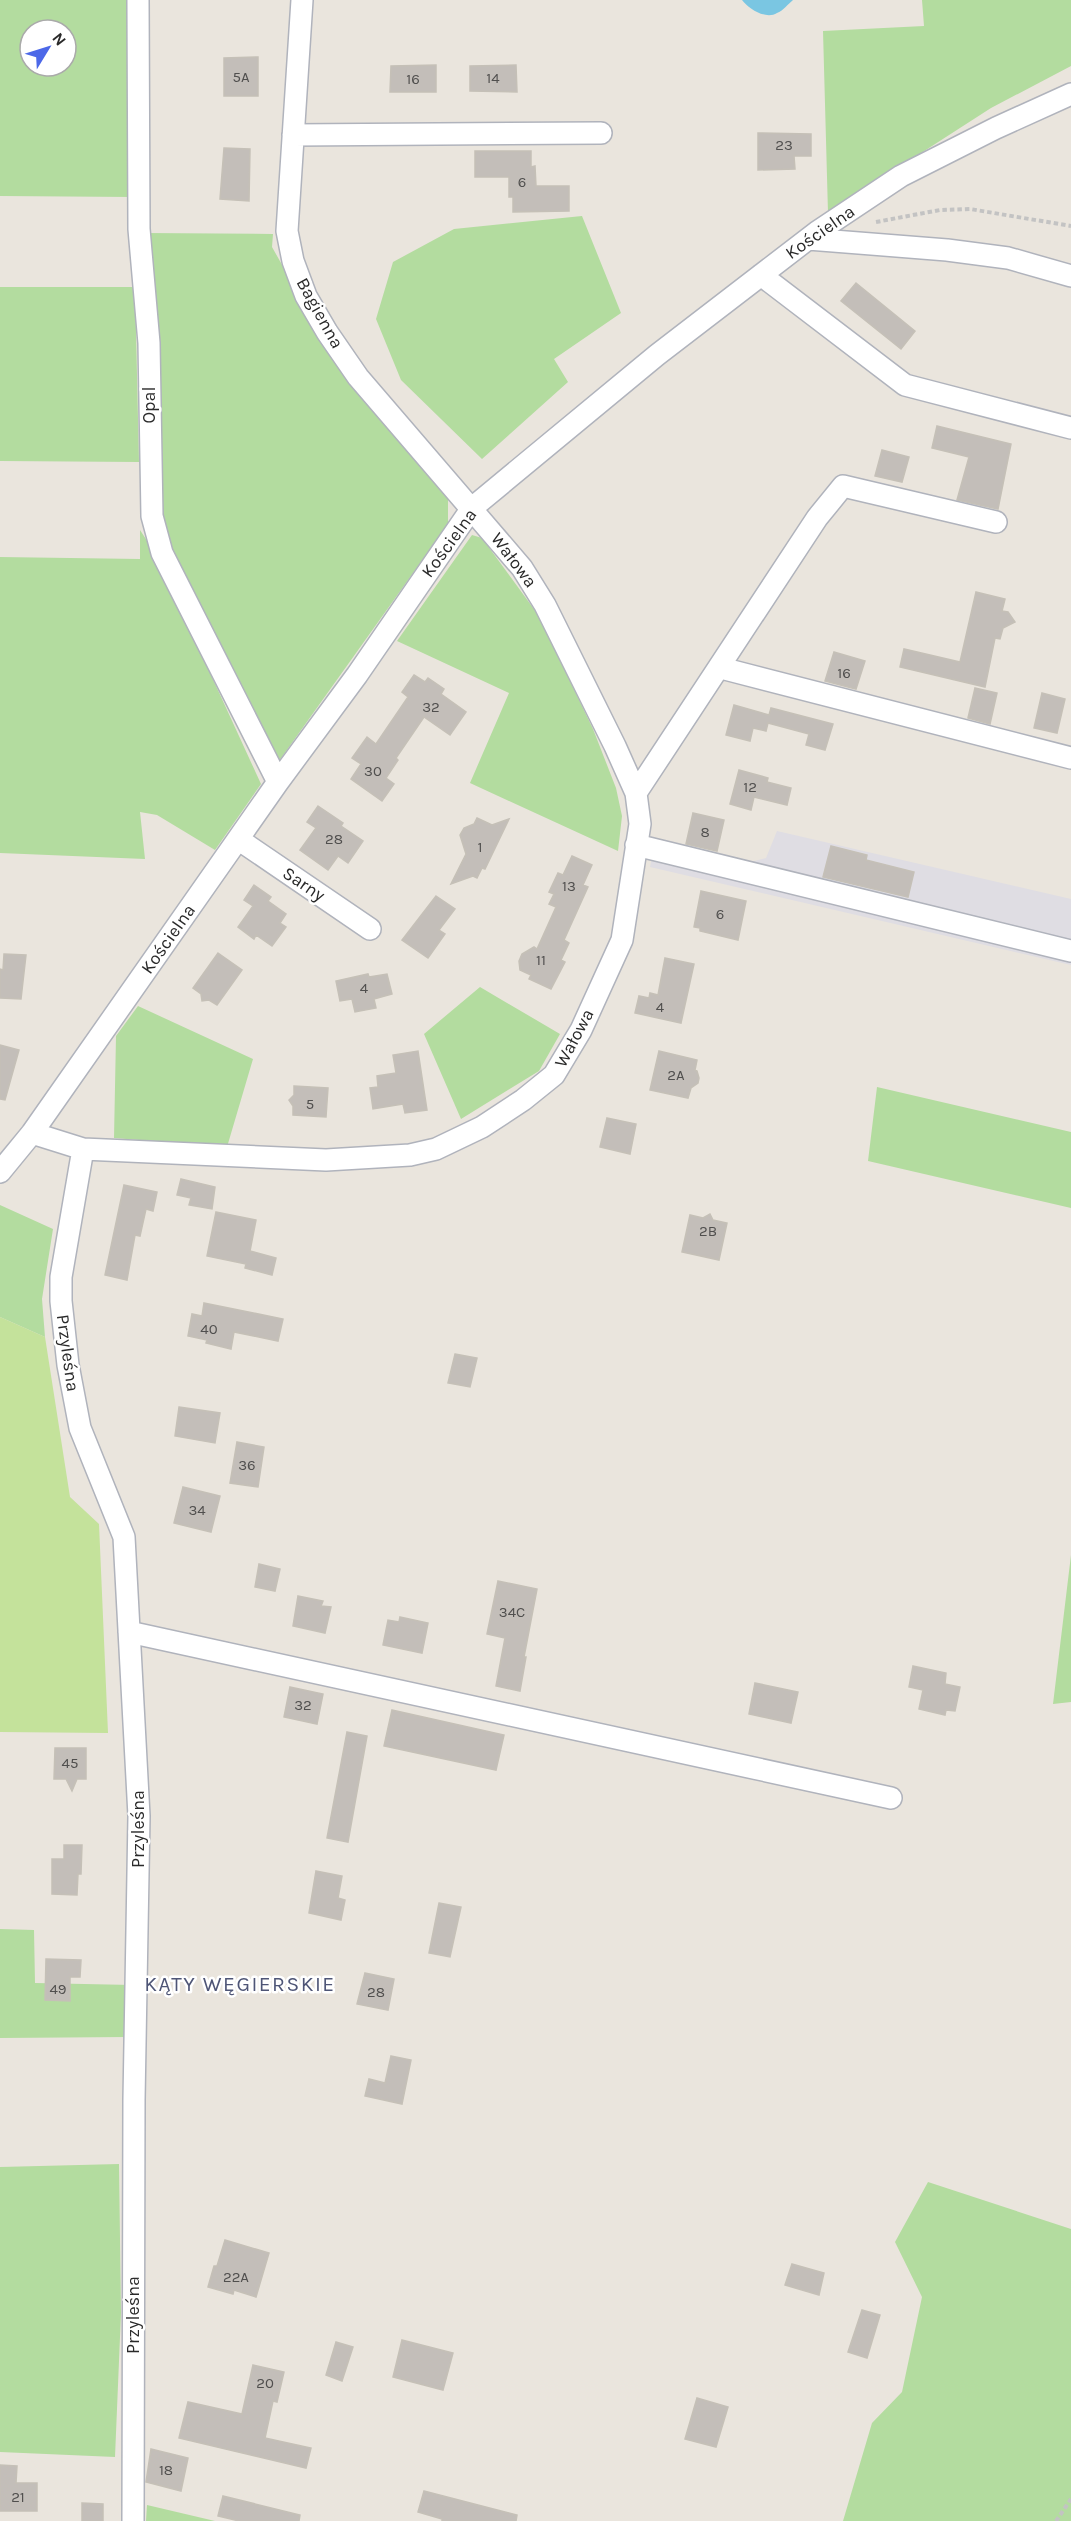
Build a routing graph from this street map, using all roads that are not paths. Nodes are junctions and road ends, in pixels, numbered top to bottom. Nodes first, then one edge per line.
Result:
1 (138, 0) edge
2 (302, 0) edge
3 (1071, 94) edge
4 (602, 133) dead end
5 (293, 135) junction
6 (808, 239) junction
7 (761, 275) junction
8 (1071, 276) edge
9 (1071, 428) edge
10 (472, 508) junction
11 (996, 522) dead end
12 (721, 668) junction
13 (1071, 758) edge
14 (278, 782) junction
15 (636, 793) junction
16 (238, 839) junction
17 (636, 845) junction
18 (370, 929) dead end
19 (1071, 951) edge
20 (32, 1133) junction
21 (83, 1149) junction
22 (0, 1172) edge
23 (129, 1632) junction
24 (891, 1798) dead end
25 (133, 2521) edge

1 - 14 street, Opal
2 - 5 street, Bagienna
3 - 6 street, Kościelna
4 - 5 street
5 - 10 street, Bagienna
6 - 7 street, Kościelna
6 - 8 street
7 - 9 street
7 - 10 street, Kościelna
10 - 14 street, Kościelna
10 - 15 street, Wałowa
11 - 12 street
12 - 13 street
12 - 15 street
14 - 16 street, Kościelna
15 - 17 street, Wałowa
16 - 18 street, Sarny
16 - 20 street, Kościelna
17 - 19 street
17 - 21 street, Wałowa
20 - 21 street, Wałowa
20 - 22 street, Kościelna
21 - 23 street, Przyleśna
23 - 24 street
23 - 25 street, Przyleśna

